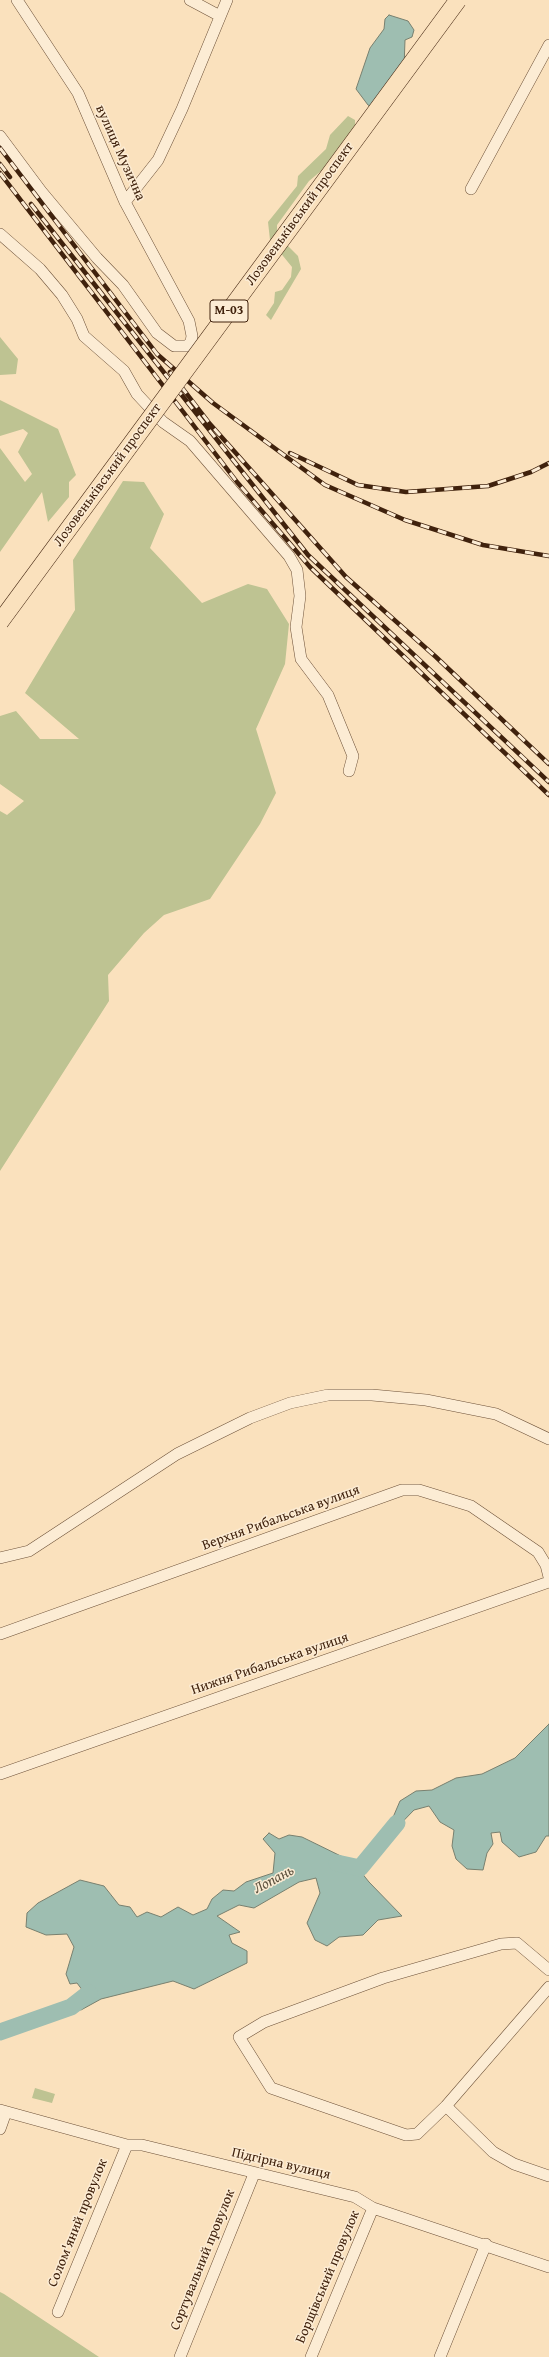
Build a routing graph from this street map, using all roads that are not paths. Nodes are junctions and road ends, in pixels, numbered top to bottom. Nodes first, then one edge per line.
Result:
1 (18, 0) edge
2 (190, 0) edge
3 (227, 0) edge
4 (458, 0) edge
5 (220, 16) junction
6 (549, 45) edge
7 (0, 136) edge
8 (472, 189) dead end
9 (125, 202) junction
10 (0, 234) edge
11 (0, 622) edge
12 (349, 771) dead end
13 (549, 1439) edge
14 (0, 1558) edge
15 (549, 1577) edge
16 (549, 1582) edge
17 (0, 1634) edge
18 (0, 1774) edge
19 (549, 1970) edge
20 (549, 1987) edge
21 (446, 2106) junction
22 (3, 2111) edge
23 (0, 2129) edge
24 (127, 2146) junction
25 (254, 2174) junction
26 (549, 2176) edge
27 (373, 2208) junction
28 (486, 2244) junction
29 (549, 2268) edge
30 (58, 2312) dead end
31 (180, 2357) edge
32 (311, 2357) edge
33 (440, 2357) edge

1 - 9 street, вулиця Музична
2 - 5 street
3 - 5 street
4 - 11 highway, Лозовеньківський проспект / М-03, bridge
5 - 9 street
6 - 8 street
7 - 9 street, вулиця Музична
10 - 12 street
13 - 14 street
15 - 17 street, Верхня Рибальська вулиця
16 - 18 street, Нижня Рибальська вулиця
19 - 21 street
20 - 21 street
21 - 26 street
22 - 23 street
22 - 24 street, Підгірна вулиця
24 - 25 street, Підгірна вулиця
24 - 30 street, Солом'яний провулок
25 - 27 street, Підгірна вулиця
25 - 31 street, Сортувальний провулок
27 - 28 street, Підгірна вулиця
27 - 32 street, Борщівський провулок
28 - 29 street, Підгірна вулиця
28 - 33 street

